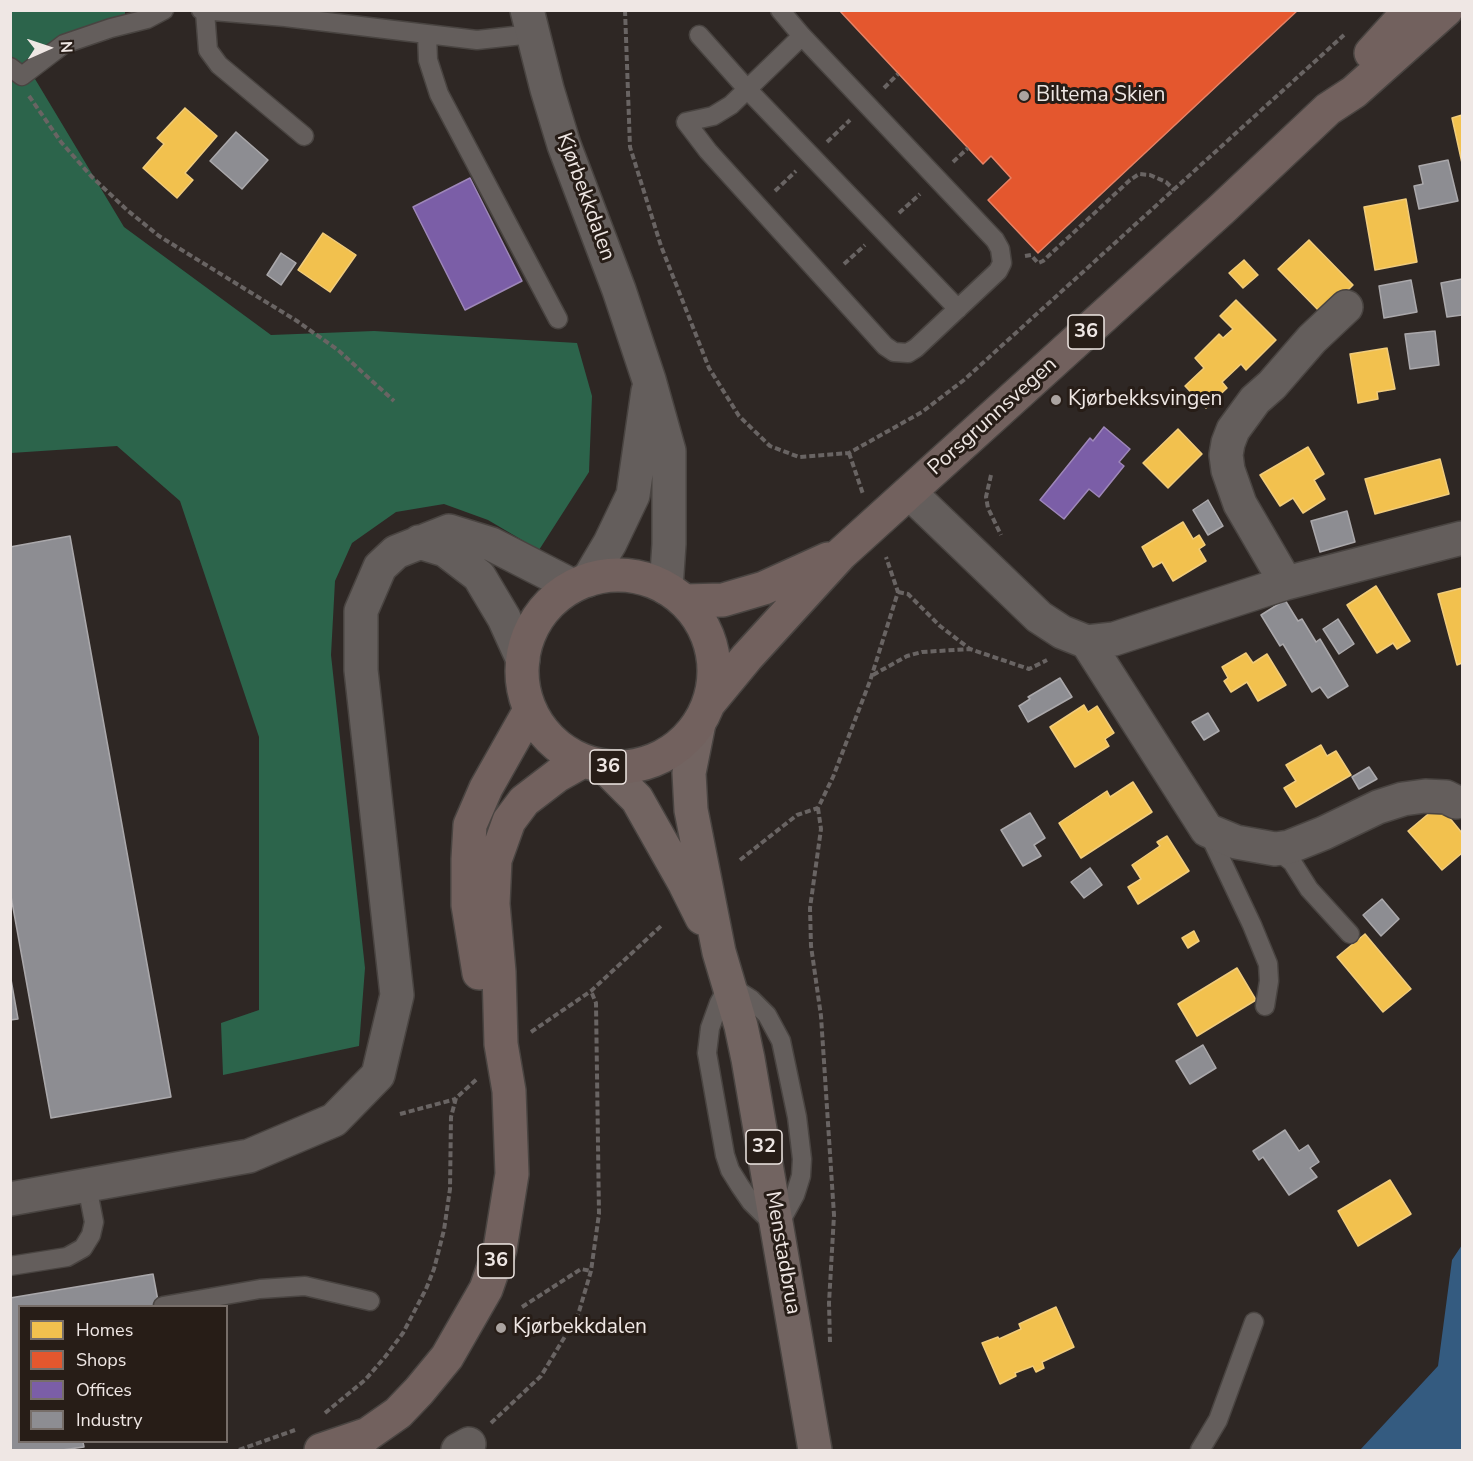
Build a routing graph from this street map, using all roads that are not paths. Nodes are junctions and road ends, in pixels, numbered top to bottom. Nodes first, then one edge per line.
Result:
1 (164, 10) edge
2 (780, 10) edge
3 (1410, 10) edge
4 (1446, 10) edge
5 (203, 11) edge
6 (530, 22) edge
7 (427, 35) junction
8 (699, 35) dead end
9 (802, 36) junction
10 (16, 71) edge
11 (747, 89) junction
12 (1328, 109) junction
13 (304, 136) dead end
14 (1346, 307) dead end
15 (958, 309) junction
16 (558, 319) dead end
17 (649, 380) junction
18 (910, 492) junction
19 (1462, 538) edge
20 (419, 542) junction
21 (841, 554) junction
22 (581, 583) junction
23 (1286, 583) junction
24 (675, 594) junction
25 (1074, 637) junction
26 (523, 660) junction
27 (530, 710) junction
28 (704, 713) junction
29 (594, 764) junction
30 (1456, 802) dead end
31 (1207, 830) junction
32 (1275, 849) junction
33 (1350, 934) dead end
34 (719, 952) junction
35 (1265, 1006) dead end
36 (514, 1039) junction
37 (87, 1185) junction
38 (10, 1199) edge
39 (10, 1266) edge
40 (370, 1301) dead end
41 (169, 1305) edge
42 (1254, 1322) dead end
43 (310, 1440) edge
44 (359, 1442) edge
45 (815, 1450) edge
46 (1200, 1450) edge

1 - 10 lane
2 - 9 lane
3 - 12 highway, Porsgrunnsvegen / 36
4 - 12 highway, Porsgrunnsvegen / 36
5 - 7 lane
5 - 13 lane
6 - 7 lane
6 - 17 street, Kjørbekkdalen
7 - 16 lane
8 - 11 lane
9 - 11 lane
9 - 15 lane
11 - 15 lane
11 - 15 lane
12 - 18 highway, Porsgrunnsvegen / 36
14 - 23 street
17 - 22 street, Kjørbekkdalen
17 - 24 street, Kjørbekkdalen
18 - 21 highway, Porsgrunnsvegen / 36
18 - 25 street
19 - 23 street
20 - 22 street
20 - 26 street
20 - 37 street
21 - 24 highway, Porsgrunnsvegen / 36
21 - 28 highway, Porsgrunnsvegen / 36
22 - 24 highway, 36
22 - 26 highway, 36
23 - 25 street
24 - 28 highway
25 - 31 street
26 - 27 highway, 36
27 - 29 highway, 36
27 - 36 highway, 36
28 - 29 highway, 36
28 - 34 main road, Menstadbrua / 32
29 - 34 main road, Menstadbrua / 32
29 - 36 highway, 36
30 - 32 street
31 - 32 street
31 - 35 lane
32 - 33 lane
34 - 45 main road, Menstadbrua / 32
36 - 44 highway, 36
37 - 38 street
37 - 39 lane
40 - 41 lane
42 - 46 lane
43 - 44 highway, 36

